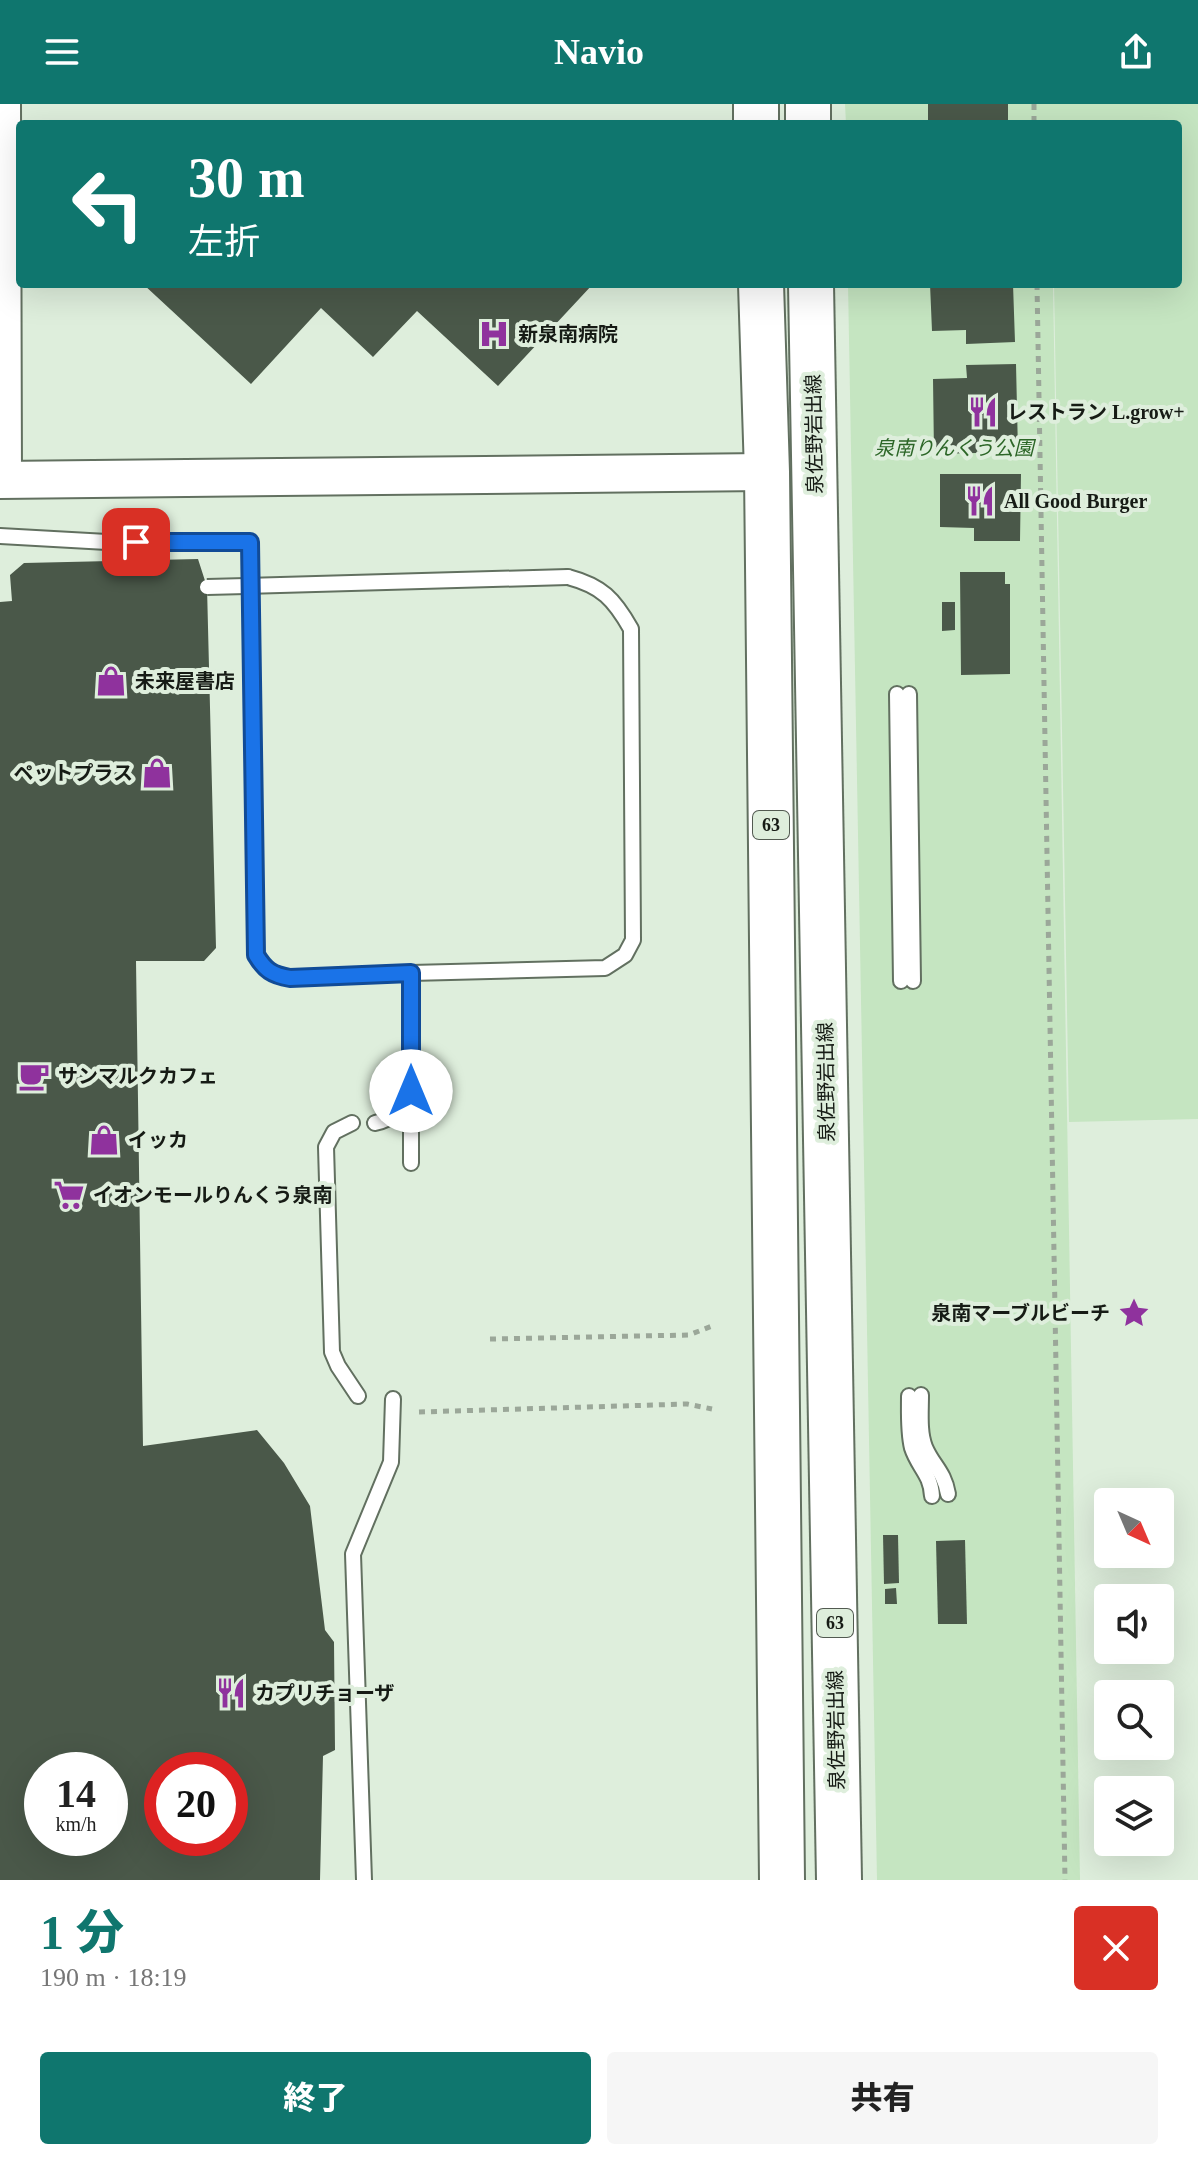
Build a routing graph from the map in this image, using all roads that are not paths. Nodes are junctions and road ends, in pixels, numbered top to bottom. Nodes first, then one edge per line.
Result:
1 (6, 104) edge
2 (761, 288) edge
3 (811, 288) edge
4 (767, 472) junction
5 (3, 480) edge
6 (0, 536) edge
7 (207, 587) dead end
8 (903, 694) dead end
9 (411, 973) junction
10 (907, 981) dead end
11 (411, 1091) junction
12 (352, 1123) dead end
13 (375, 1123) dead end
14 (411, 1163) dead end
15 (358, 1396) dead end
16 (393, 1399) dead end
17 (948, 1494) dead end
18 (932, 1496) dead end
19 (364, 1880) edge
20 (782, 1880) edge
21 (839, 1880) edge

1 - 5 street
2 - 4 main road, 63
3 - 21 main road, 泉佐野岩出線 / 63
4 - 5 street
4 - 20 main road, 63
6 - 9 lane
7 - 9 lane, bridge
8 - 10 lane
9 - 11 lane
11 - 13 lane
11 - 14 lane
12 - 15 lane
16 - 19 lane
17 - 18 lane

